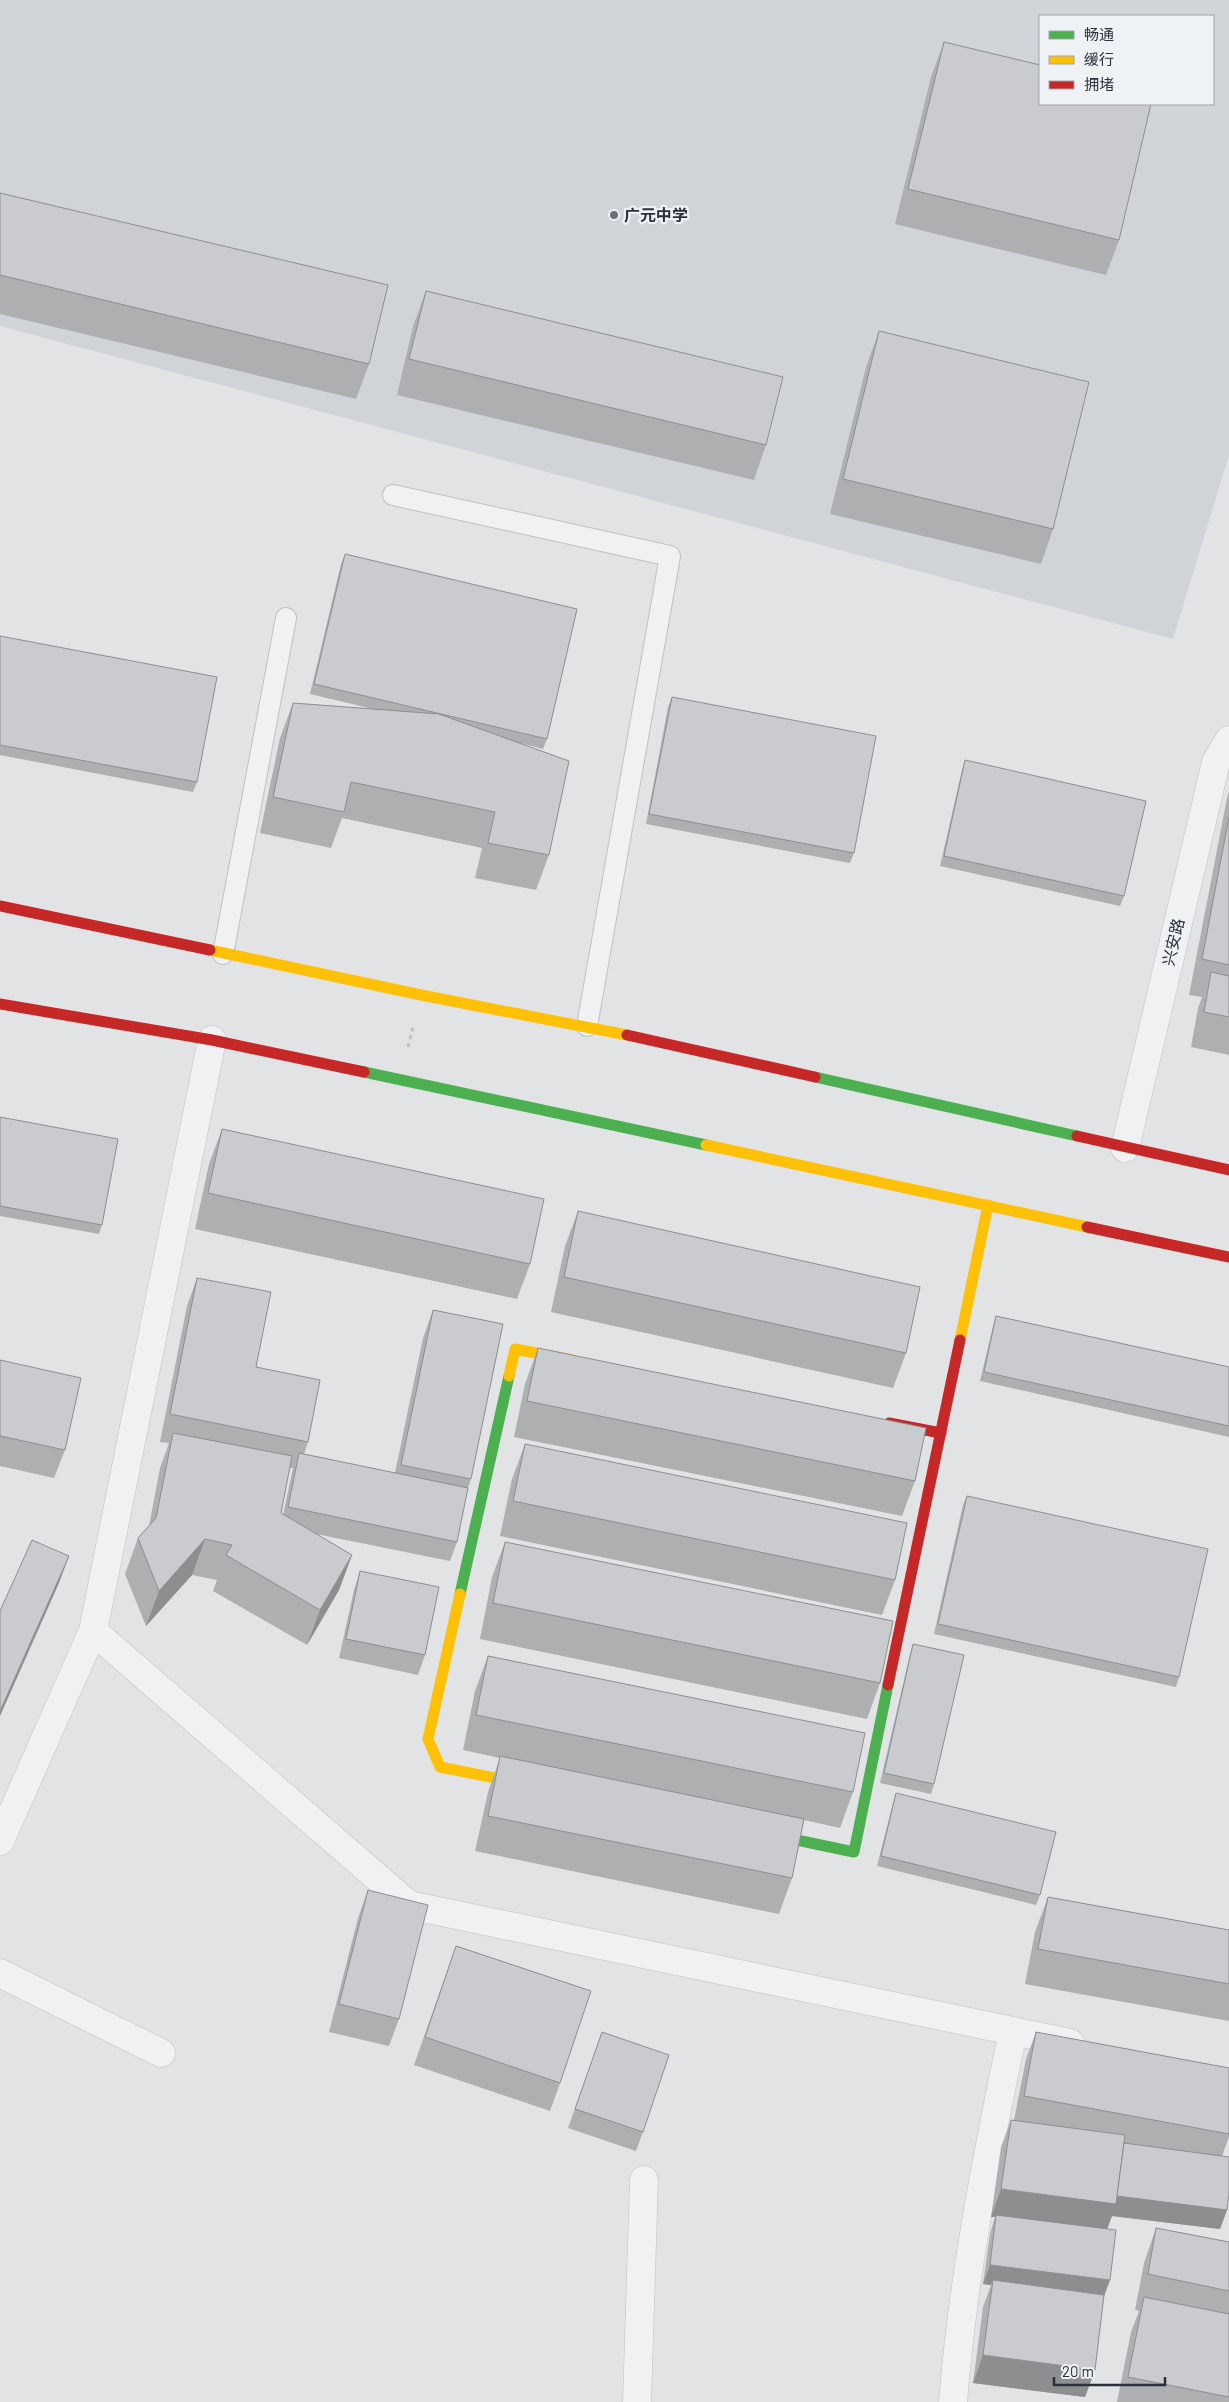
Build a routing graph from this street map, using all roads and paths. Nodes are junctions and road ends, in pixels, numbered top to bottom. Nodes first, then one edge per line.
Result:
1 (394, 495) dead end
2 (286, 618) dead end
3 (1229, 740) edge
4 (0, 906) edge
5 (223, 954) junction
6 (421, 995) junction
7 (0, 1004) edge
8 (587, 1026) junction
9 (212, 1040) junction
10 (399, 1080) junction
11 (1125, 1148) junction
12 (1229, 1170) edge
13 (988, 1205) junction
14 (1229, 1257) edge
15 (583, 1362) edge
16 (873, 1420) edge
17 (941, 1434) junction
18 (93, 1630) junction
19 (546, 1789) edge
20 (748, 1830) edge
21 (0, 1841) edge
22 (0, 1973) edge
23 (1013, 2032) junction
24 (1098, 2049) edge
25 (161, 2053) dead end
26 (644, 2180) dead end
27 (637, 2402) edge
28 (953, 2402) edge

1 - 8 lane
2 - 5 lane
3 - 11 street, 兴安路
4 - 5 main road
5 - 6 main road
6 - 8 main road
6 - 10 path
7 - 9 main road
8 - 11 main road
9 - 10 main road
9 - 18 street
10 - 13 main road
11 - 12 main road
13 - 14 main road
13 - 17 main road
15 - 19 main road
16 - 17 main road
17 - 20 main road
18 - 21 street
18 - 23 street
22 - 25 street
23 - 24 street
23 - 28 street
26 - 27 street

